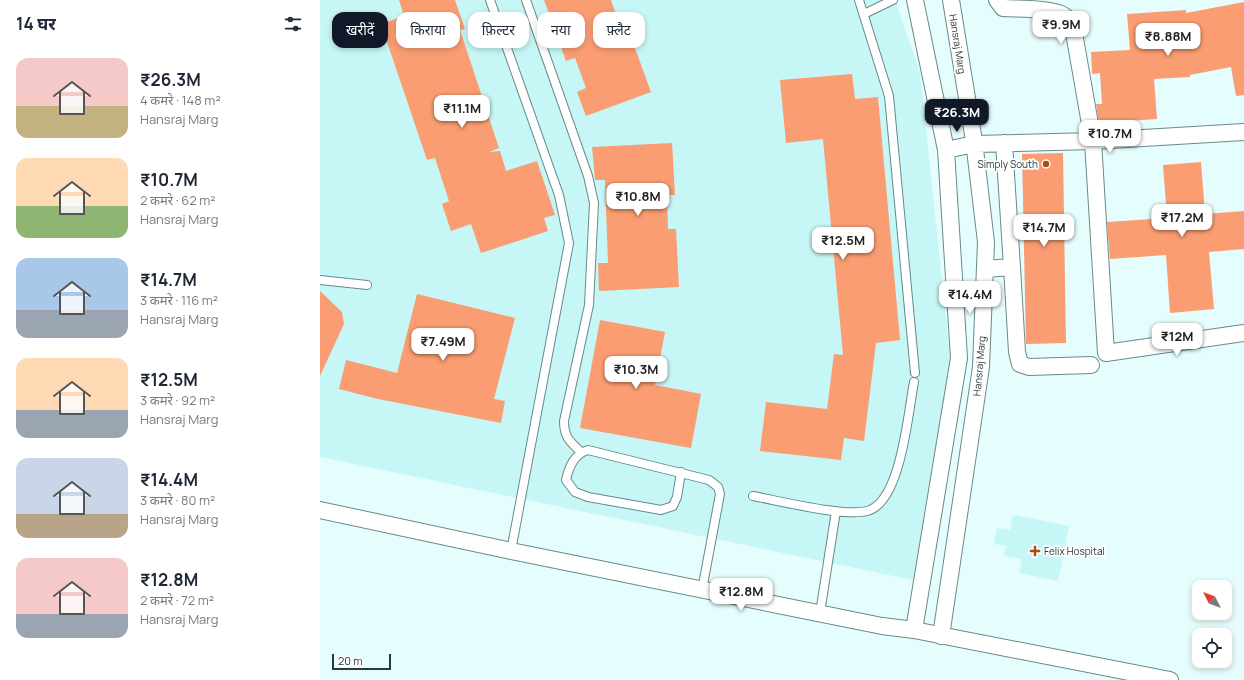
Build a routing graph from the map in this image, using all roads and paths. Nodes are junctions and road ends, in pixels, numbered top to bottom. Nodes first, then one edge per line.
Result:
1 (490, 0) edge
2 (526, 0) edge
3 (859, 0) edge
4 (893, 0) edge
5 (914, 0) edge
6 (951, 0) edge
7 (997, 0) edge
8 (864, 14) junction
9 (1244, 132) edge
10 (1093, 140) junction
11 (1004, 143) junction
12 (974, 144) junction
13 (946, 150) junction
14 (1012, 267) junction
15 (985, 269) junction
16 (320, 280) edge
17 (367, 285) dead end
18 (1244, 333) edge
19 (1092, 365) dead end
20 (915, 372) dead end
21 (914, 382) dead end
22 (582, 452) junction
23 (681, 472) junction
24 (753, 496) dead end
25 (320, 510) edge
26 (836, 511) junction
27 (510, 551) junction
28 (702, 590) junction
29 (820, 613) junction
30 (914, 630) junction
31 (941, 636) junction
32 (1170, 680) edge

1 - 27 lane
2 - 22 lane
3 - 8 lane
4 - 8 lane
5 - 13 street, Hansraj Marg
6 - 12 street, Hansraj Marg
7 - 10 street
8 - 20 lane
9 - 10 street
10 - 11 street
10 - 18 street
11 - 12 street
11 - 14 street
12 - 13 street
12 - 15 street, Hansraj Marg
13 - 30 street, Hansraj Marg
14 - 15 street
14 - 19 street
15 - 31 street, Hansraj Marg
16 - 17 lane
21 - 26 lane
22 - 23 lane
22 - 23 lane
23 - 28 lane
24 - 26 lane
25 - 27 street
26 - 29 lane
27 - 28 street
28 - 29 street
29 - 30 street
30 - 31 street
31 - 32 street

